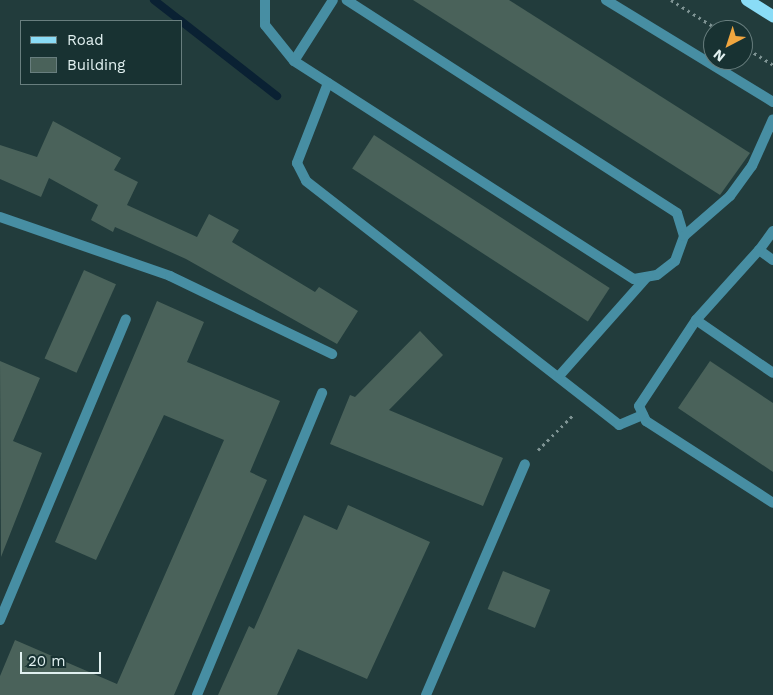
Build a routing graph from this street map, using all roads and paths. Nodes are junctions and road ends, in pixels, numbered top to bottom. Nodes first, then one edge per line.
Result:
1 (265, 0) edge
2 (333, 0) edge
3 (347, 0) edge
4 (606, 0) edge
5 (671, 0) edge
6 (748, 0) edge
7 (773, 16) edge
8 (703, 20) edge
9 (753, 52) edge
10 (294, 61) junction
11 (773, 65) edge
12 (328, 83) junction
13 (773, 102) edge
14 (773, 119) edge
15 (0, 217) edge
16 (773, 232) edge
17 (684, 236) junction
18 (759, 250) junction
19 (773, 260) edge
20 (646, 278) junction
21 (126, 319) dead end
22 (696, 320) junction
23 (332, 354) dead end
24 (773, 374) edge
25 (560, 375) junction
26 (322, 393) dead end
27 (643, 415) junction
28 (567, 419) dead end
29 (525, 464) joint
30 (773, 503) edge
31 (0, 620) edge
32 (197, 695) edge
33 (426, 695) edge

1 - 10 street
2 - 10 street
3 - 17 street
4 - 13 street
5 - 8 path
6 - 7 main road
9 - 11 path
10 - 12 street
12 - 20 street
12 - 25 street
14 - 17 street
15 - 23 street
16 - 18 street
17 - 20 street
18 - 19 street
18 - 22 street
20 - 25 street
21 - 31 street
22 - 24 street
22 - 27 street
25 - 27 street
26 - 32 street
27 - 30 street
28 - 29 path
29 - 33 street

